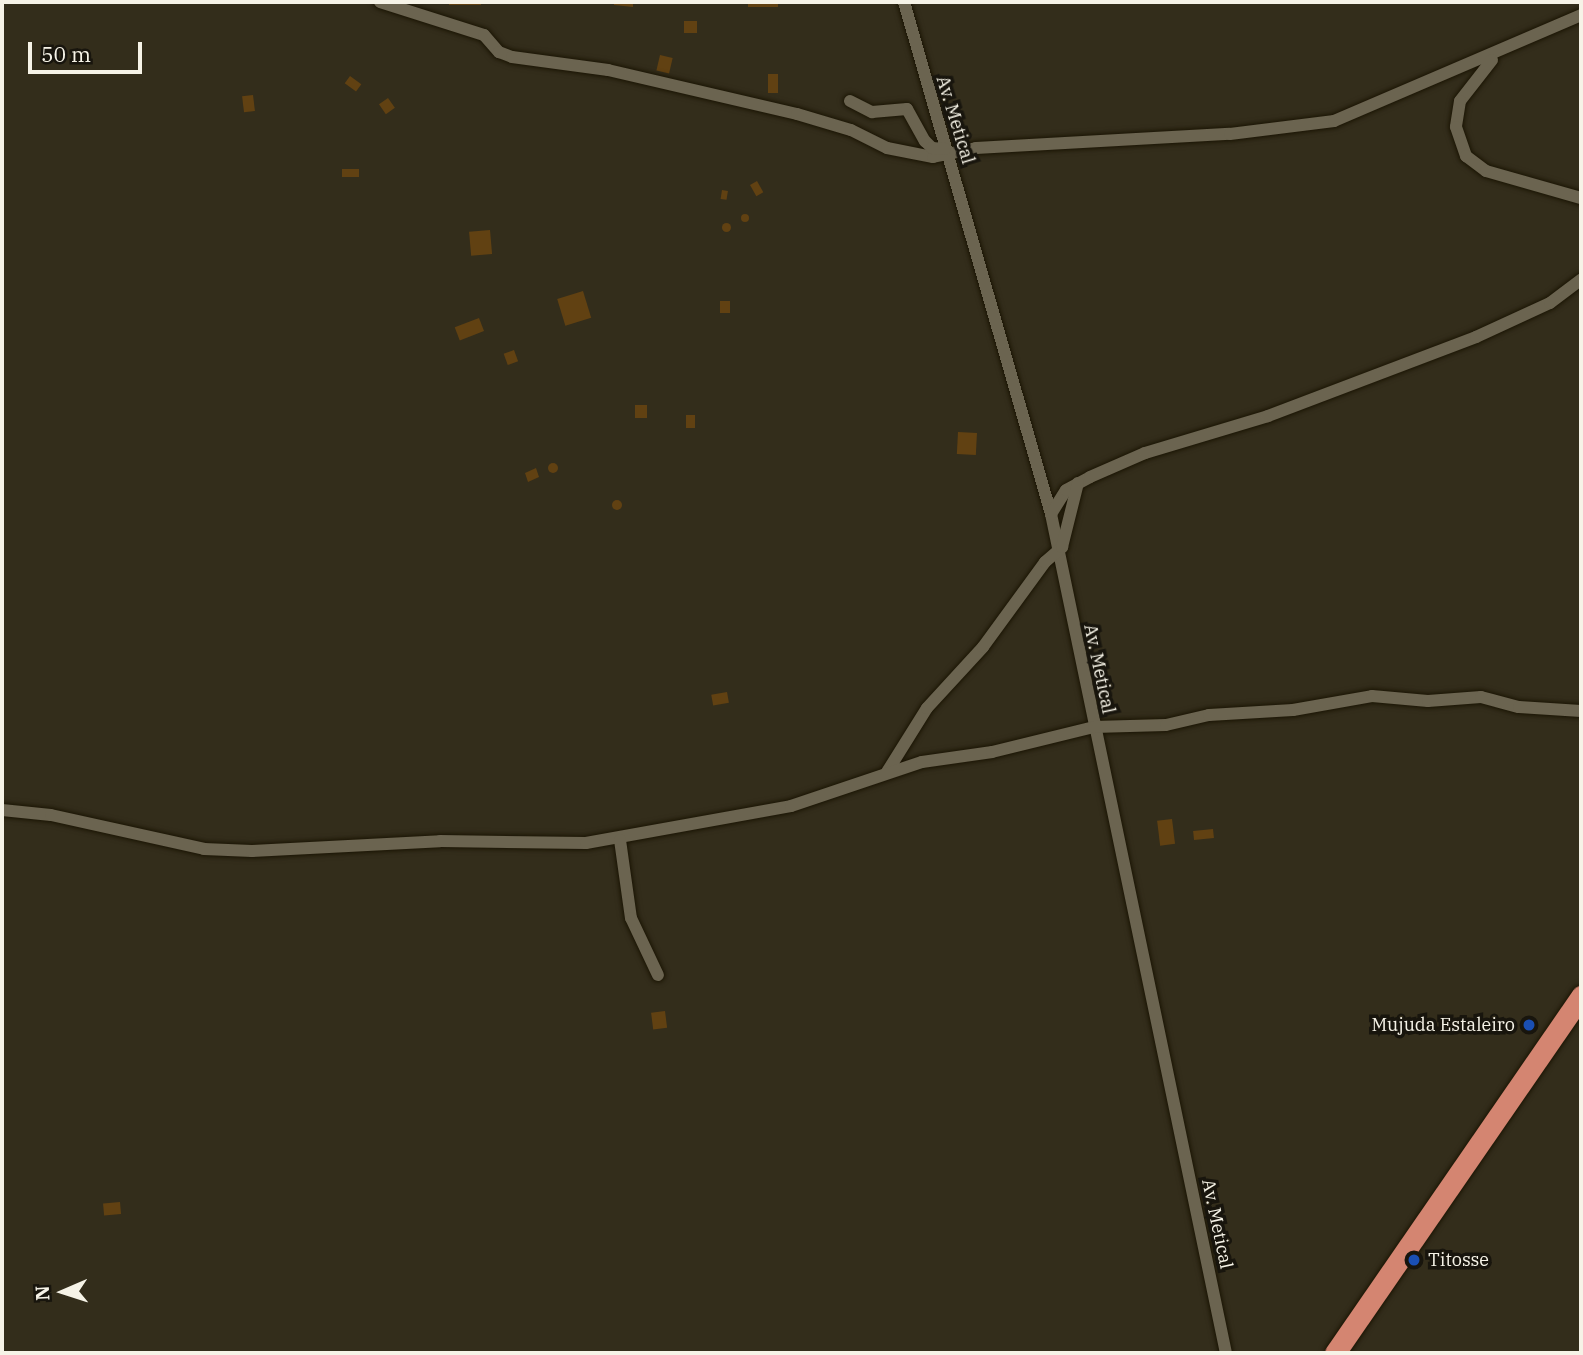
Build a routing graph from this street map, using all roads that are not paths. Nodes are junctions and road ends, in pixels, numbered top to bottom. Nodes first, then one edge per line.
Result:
1 (380, 2) edge
2 (904, 2) edge
3 (1581, 15) edge
4 (1497, 55) junction
5 (850, 101) dead end
6 (945, 151) junction
7 (1581, 198) edge
8 (1581, 280) edge
9 (1040, 473) junction
10 (1078, 483) junction
11 (1066, 490) junction
12 (1051, 513) junction
13 (1057, 551) junction
14 (1581, 711) edge
15 (1094, 727) junction
16 (887, 772) junction
17 (2, 810) edge
18 (620, 840) junction
19 (658, 975) dead end
20 (1581, 996) edge
21 (1226, 1353) edge
22 (1335, 1353) edge

1 - 6 street
2 - 6 street, Av. Metical
3 - 4 street
4 - 6 street
4 - 7 street
5 - 6 street
6 - 9 street, Av. Metical
8 - 10 street
9 - 11 street
9 - 12 street, Av. Metical
10 - 11 street
10 - 13 street
11 - 12 street
12 - 13 street, Av. Metical
13 - 15 street, Av. Metical
13 - 16 street
14 - 15 street
15 - 16 street
15 - 21 street, Av. Metical
16 - 18 street
17 - 18 street
18 - 19 street
20 - 22 highway

